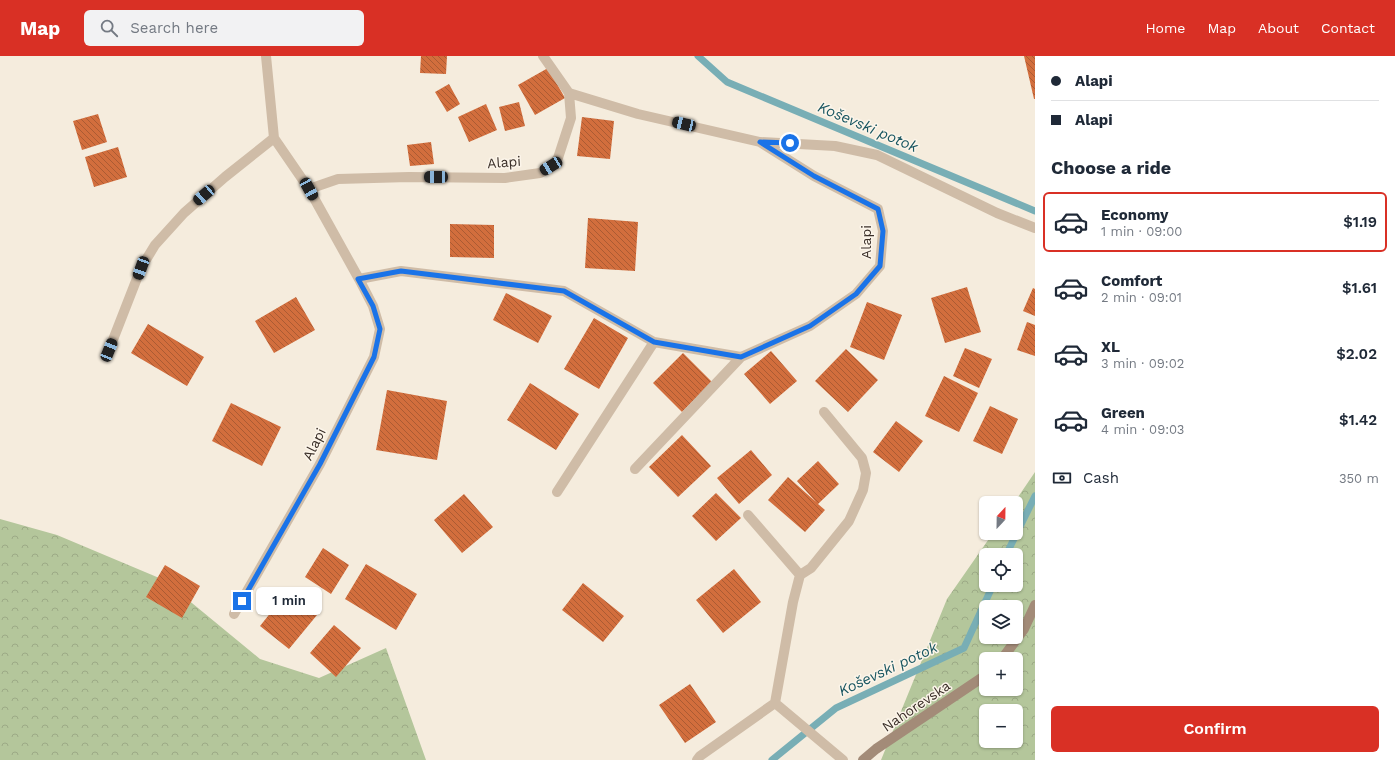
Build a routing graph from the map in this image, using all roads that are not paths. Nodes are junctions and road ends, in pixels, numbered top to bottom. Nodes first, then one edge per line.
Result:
1 (266, 56) edge
2 (543, 56) edge
3 (570, 93) junction
4 (274, 138) junction
5 (760, 142) junction
6 (309, 189) junction
7 (1035, 228) edge
8 (358, 279) junction
9 (654, 342) junction
10 (109, 350) dead end
11 (741, 357) junction
12 (824, 412) dead end
13 (635, 469) dead end
14 (558, 492) dead end
15 (748, 515) dead end
16 (800, 575) junction
17 (1035, 605) edge
18 (234, 614) dead end
19 (1007, 652) edge
20 (979, 681) edge
21 (775, 702) junction
22 (697, 760) edge
23 (843, 760) edge
24 (863, 760) edge

1 - 4 street, Alapi
2 - 3 street
3 - 5 street, Alapi
3 - 6 street, Alapi
4 - 6 street, Alapi
4 - 10 street
5 - 7 street, Alapi
5 - 11 street, Alapi
6 - 8 street, Alapi
8 - 9 street
8 - 18 street, Alapi
9 - 11 street
9 - 14 street
11 - 13 street, Alapi
12 - 16 street
15 - 16 street
16 - 21 street
17 - 19 street
20 - 24 street, Nahorevska
21 - 22 street
21 - 23 street

